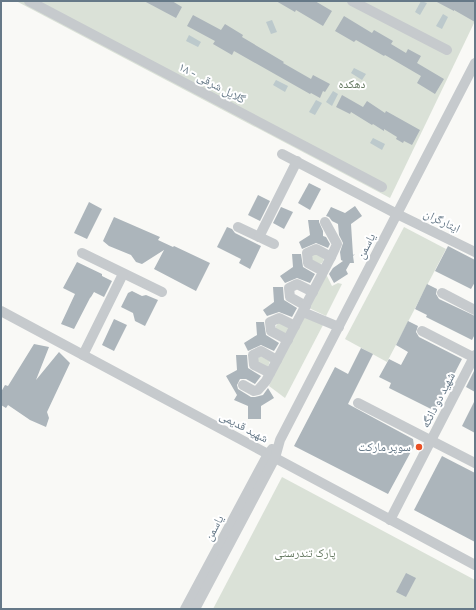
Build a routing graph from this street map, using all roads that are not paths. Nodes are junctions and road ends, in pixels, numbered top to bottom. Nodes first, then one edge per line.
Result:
1 (29, 1) edge
2 (352, 1) edge
3 (447, 50) dead end
4 (475, 63) edge
5 (282, 154) dead end
6 (297, 161) junction
7 (382, 187) dead end
8 (397, 214) junction
9 (326, 222) dead end
10 (238, 227) dead end
11 (259, 237) junction
12 (274, 244) dead end
13 (82, 252) dead end
14 (475, 252) edge
15 (331, 257) junction
16 (323, 271) junction
17 (123, 274) junction
18 (162, 292) dead end
19 (313, 292) junction
20 (442, 293) dead end
21 (304, 309) junction
22 (475, 310) edge
23 (1, 311) edge
24 (295, 326) junction
25 (339, 327) junction
26 (422, 331) dead end
27 (288, 340) junction
28 (83, 355) junction
29 (475, 357) edge
30 (277, 360) junction
31 (270, 374) junction
32 (243, 385) dead end
33 (358, 403) dead end
34 (431, 440) junction
35 (271, 456) junction
36 (475, 463) edge
37 (390, 520) junction
38 (475, 565) edge
39 (186, 609) edge
40 (195, 609) edge

1 - 7 street, گلایل شرقی - ۱۸
2 - 3 street
4 - 8 street, یاسمن
5 - 6 street, ایثارگران
6 - 8 street, ایثارگران
6 - 11 street
8 - 14 street, ایثارگران
8 - 25 street, یاسمن
9 - 15 street
10 - 11 street
11 - 12 street
13 - 17 street
15 - 16 street
15 - 16 street
16 - 19 street
17 - 18 street
17 - 28 street
19 - 21 street
19 - 21 street
20 - 22 street
21 - 24 street
21 - 25 street
23 - 28 street, شهید قدیمی
24 - 27 street
24 - 27 street
25 - 35 street, یاسمن
26 - 29 street
27 - 30 street
28 - 35 street, شهید قدیمی
29 - 34 street, شهید دو دانگه
30 - 31 street
30 - 31 street
31 - 32 street
33 - 34 street
34 - 36 street
34 - 37 street, شهید دو دانگه
35 - 37 street, شهید قدیمی
35 - 39 street, یاسمن
35 - 40 street, یاسمن
37 - 38 street, شهید قدیمی

